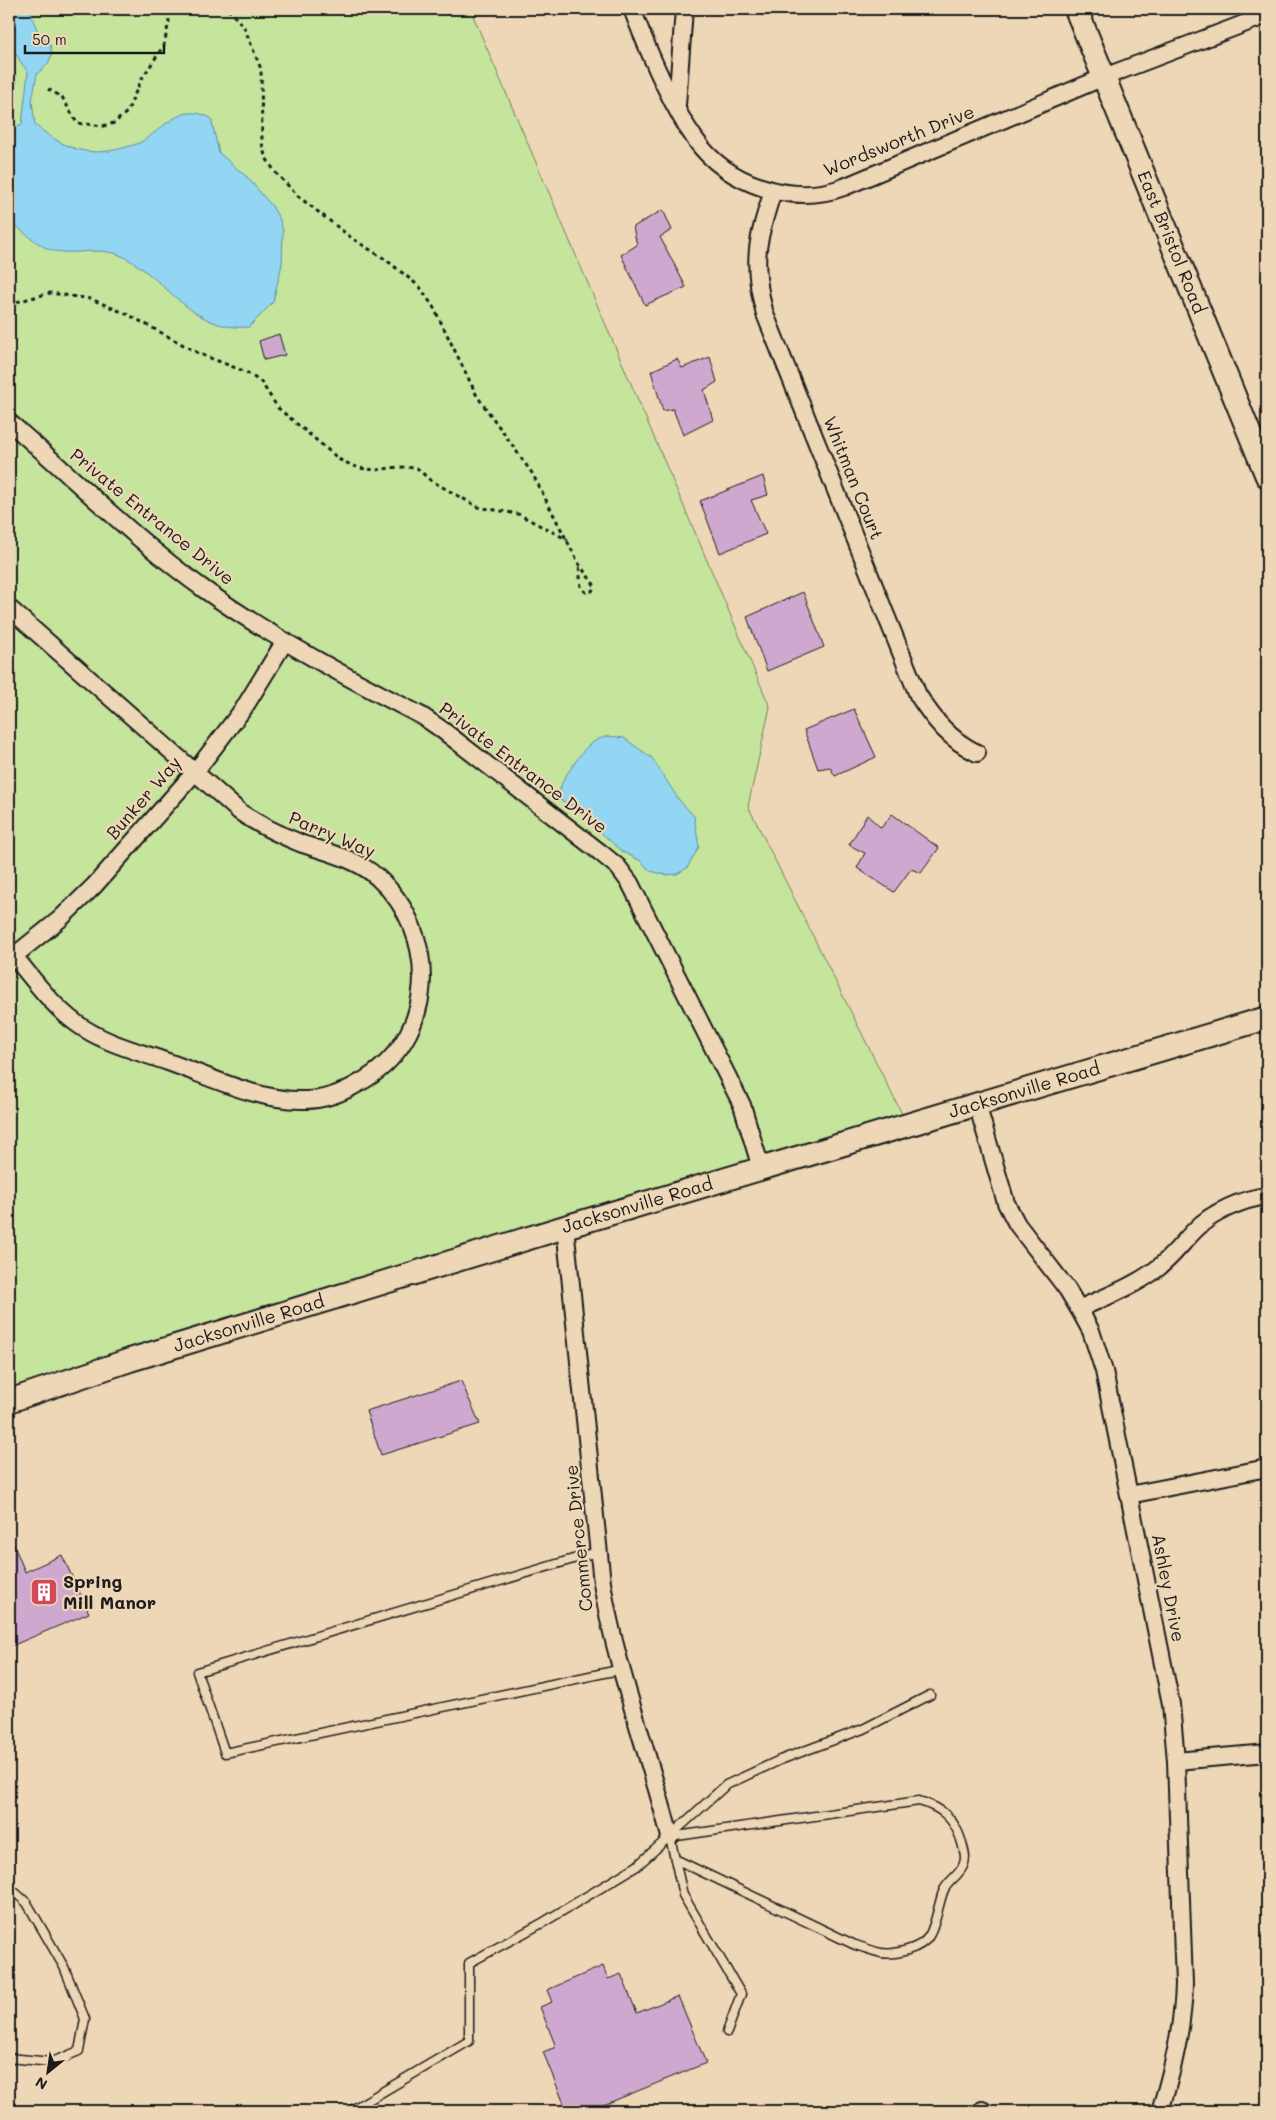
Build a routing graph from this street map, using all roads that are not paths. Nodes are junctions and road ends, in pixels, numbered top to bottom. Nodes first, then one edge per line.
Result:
1 (632, 9) edge
2 (684, 9) edge
3 (1076, 9) edge
4 (1267, 16) edge
5 (1104, 77) junction
6 (677, 107) junction
7 (773, 191) junction
8 (9, 422) edge
9 (1267, 476) edge
10 (9, 608) edge
11 (285, 641) junction
12 (977, 753) dead end
13 (194, 772) junction
14 (11, 955) edge
15 (1267, 1018) edge
16 (976, 1104) junction
17 (762, 1168) junction
18 (1267, 1196) edge
19 (565, 1227) junction
20 (1079, 1309) junction
21 (9, 1401) edge
22 (1267, 1468) edge
23 (1129, 1495) junction
24 (600, 1551) junction
25 (623, 1669) junction
26 (930, 1695) dead end
27 (1267, 1753) edge
28 (1176, 1761) junction
29 (670, 1837) junction
30 (676, 1859) junction
31 (9, 1888) edge
32 (727, 2032) dead end
33 (9, 2058) edge
34 (350, 2111) edge
35 (1160, 2111) edge

1 - 6 street, Wordsworth Drive
2 - 6 street
3 - 5 main road, East Bristol Road
4 - 5 street, Wordsworth Drive
5 - 7 street, Wordsworth Drive
5 - 9 main road, East Bristol Road
6 - 7 street, Wordsworth Drive
7 - 12 street, Whitman Court
8 - 11 street, Private Entrance Drive
10 - 13 street, Parry Way
11 - 13 street, Bunker Way
11 - 17 street, Private Entrance Drive
13 - 14 street, Bunker Way
13 - 14 street, Parry Way
15 - 16 main road, Jacksonville Road
16 - 17 main road, Jacksonville Road
16 - 20 street, Ashley Drive
17 - 19 main road, Jacksonville Road
18 - 20 street
19 - 21 main road, Jacksonville Road
19 - 24 street, Commerce Drive
20 - 23 street, Ashley Drive
22 - 23 street
23 - 28 street, Ashley Drive
24 - 25 street, Commerce Drive
24 - 25 lane
25 - 29 street, Commerce Drive
26 - 29 lane
27 - 28 street
28 - 35 street, Ashley Drive
29 - 30 lane
29 - 30 lane
29 - 34 lane
30 - 32 lane
31 - 33 lane

